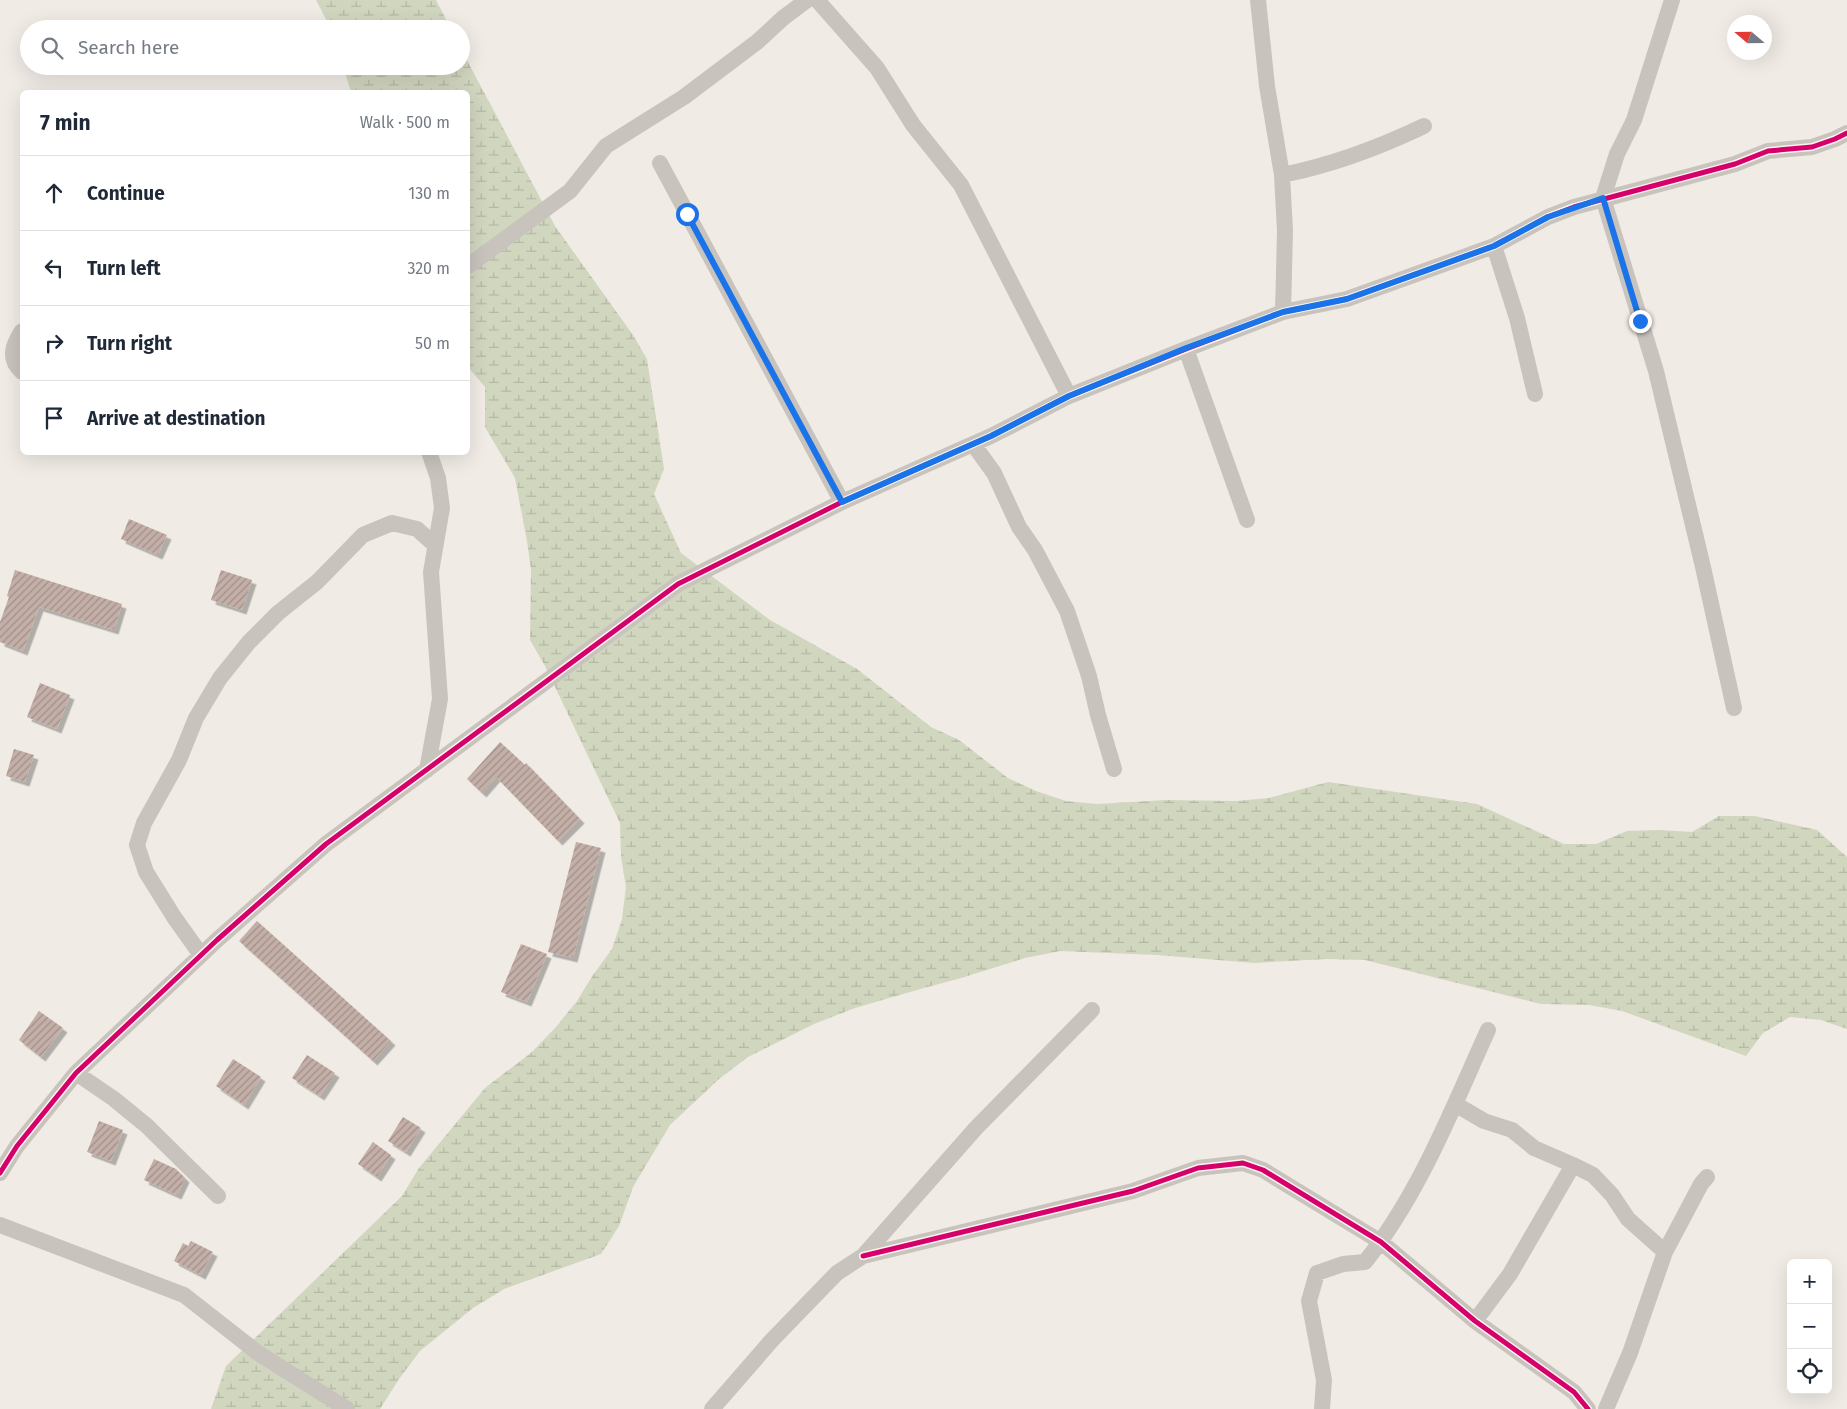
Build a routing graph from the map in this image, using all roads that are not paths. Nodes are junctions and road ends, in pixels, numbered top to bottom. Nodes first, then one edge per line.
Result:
1 (807, 0) edge
2 (817, 0) edge
3 (1258, 0) edge
4 (1672, 0) edge
5 (1424, 126) dead end
6 (1847, 133) edge
7 (660, 163) dead end
8 (1282, 175) junction
9 (1603, 198) junction
10 (1494, 246) junction
11 (470, 265) edge
12 (1283, 312) junction
13 (20, 334) edge
14 (1186, 348) junction
15 (20, 370) edge
16 (1535, 394) dead end
17 (1069, 396) junction
18 (973, 444) junction
19 (430, 455) edge
20 (842, 502) junction
21 (1247, 520) dead end
22 (435, 545) junction
23 (1734, 708) dead end
24 (1114, 769) dead end
25 (427, 770) junction
26 (201, 955) junction
27 (1092, 1010) dead end
28 (1488, 1030) dead end
29 (76, 1073) junction
30 (1455, 1104) junction
31 (1573, 1165) junction
32 (0, 1173) edge
33 (1707, 1177) dead end
34 (218, 1196) dead end
35 (0, 1225) edge
36 (1381, 1242) junction
37 (1665, 1252) junction
38 (863, 1256) junction
39 (1475, 1321) junction
40 (347, 1409) edge
41 (712, 1409) edge
42 (1322, 1409) edge
43 (1588, 1409) edge
44 (1606, 1409) edge

1 - 11 street
2 - 17 street
3 - 8 street
4 - 9 street
5 - 8 street
6 - 9 street
7 - 20 street
8 - 12 street
9 - 10 street
9 - 23 street
10 - 12 street
10 - 16 street
12 - 14 street
13 - 15 street
14 - 17 street
14 - 21 street
17 - 18 street
18 - 20 street
18 - 24 street
19 - 22 street
20 - 25 street
22 - 25 street
22 - 26 street
25 - 26 street
26 - 29 street
27 - 38 street
28 - 30 street
29 - 32 street
29 - 34 street
30 - 31 street
30 - 36 street
31 - 37 street
31 - 39 street
33 - 37 street
35 - 40 street
36 - 38 street
36 - 39 street
36 - 42 street
37 - 44 street
38 - 41 street
39 - 43 street

